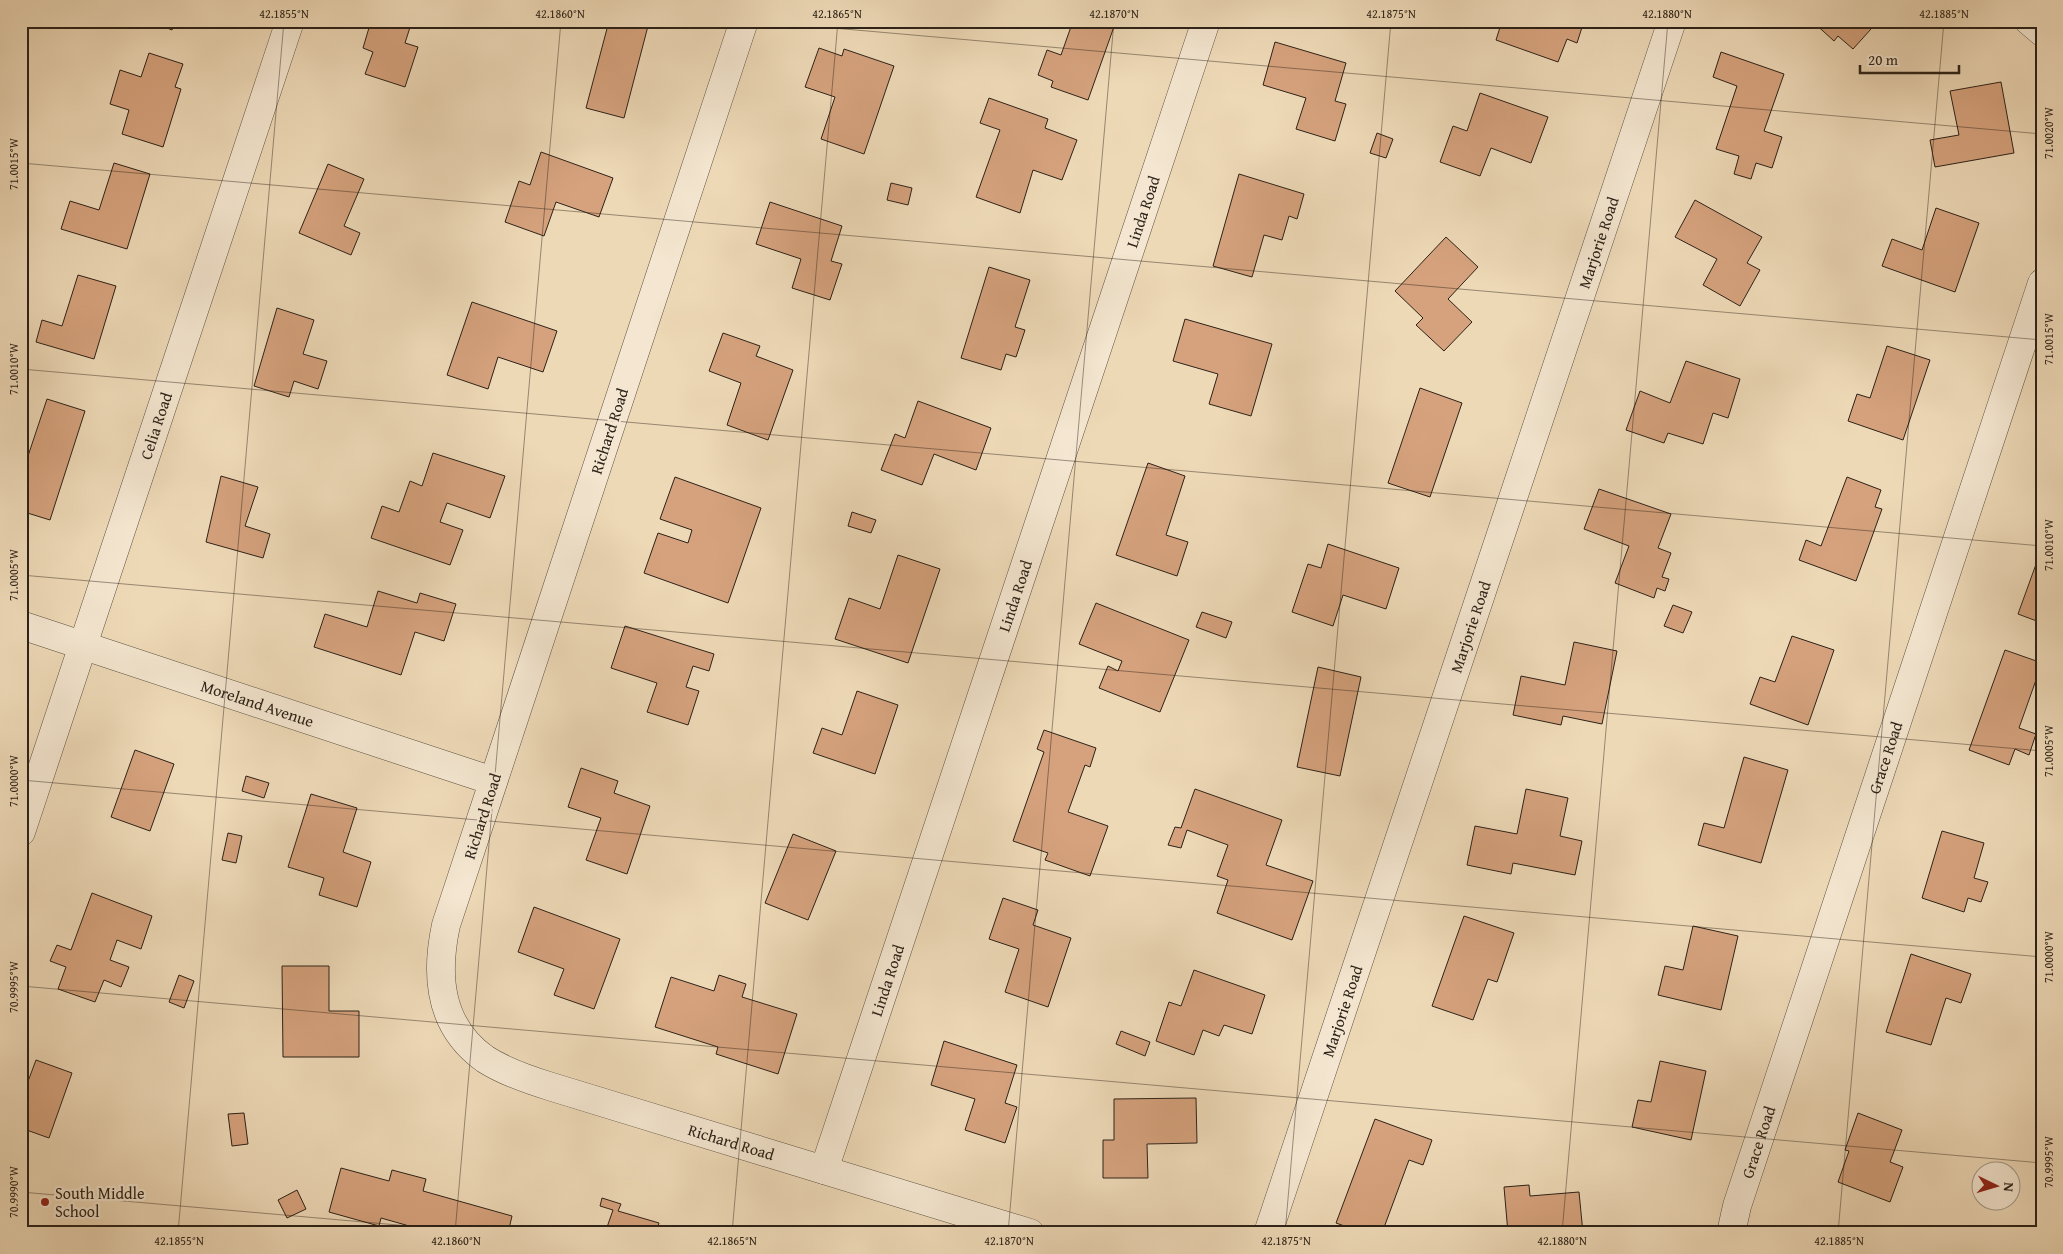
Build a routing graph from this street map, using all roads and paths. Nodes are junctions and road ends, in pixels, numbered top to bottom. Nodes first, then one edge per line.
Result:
1 (290, 21) edge
2 (744, 21) edge
3 (1206, 21) edge
4 (1672, 21) edge
5 (2029, 21) edge
6 (2042, 32) edge
7 (2042, 283) edge
8 (21, 625) edge
9 (83, 645) junction
10 (493, 781) junction
11 (21, 832) edge
12 (824, 1170) junction
13 (1030, 1233) edge
14 (1268, 1233) edge
15 (1731, 1233) edge

1 - 9 street, Celia Road
2 - 10 street, Richard Road
3 - 12 street, Linda Road
4 - 14 street, Marjorie Road
5 - 6 street
7 - 15 street, Grace Road
8 - 9 street, Moreland Avenue
9 - 10 street, Moreland Avenue
9 - 11 street, Celia Road
10 - 12 street, Richard Road
12 - 13 street, Richard Road

